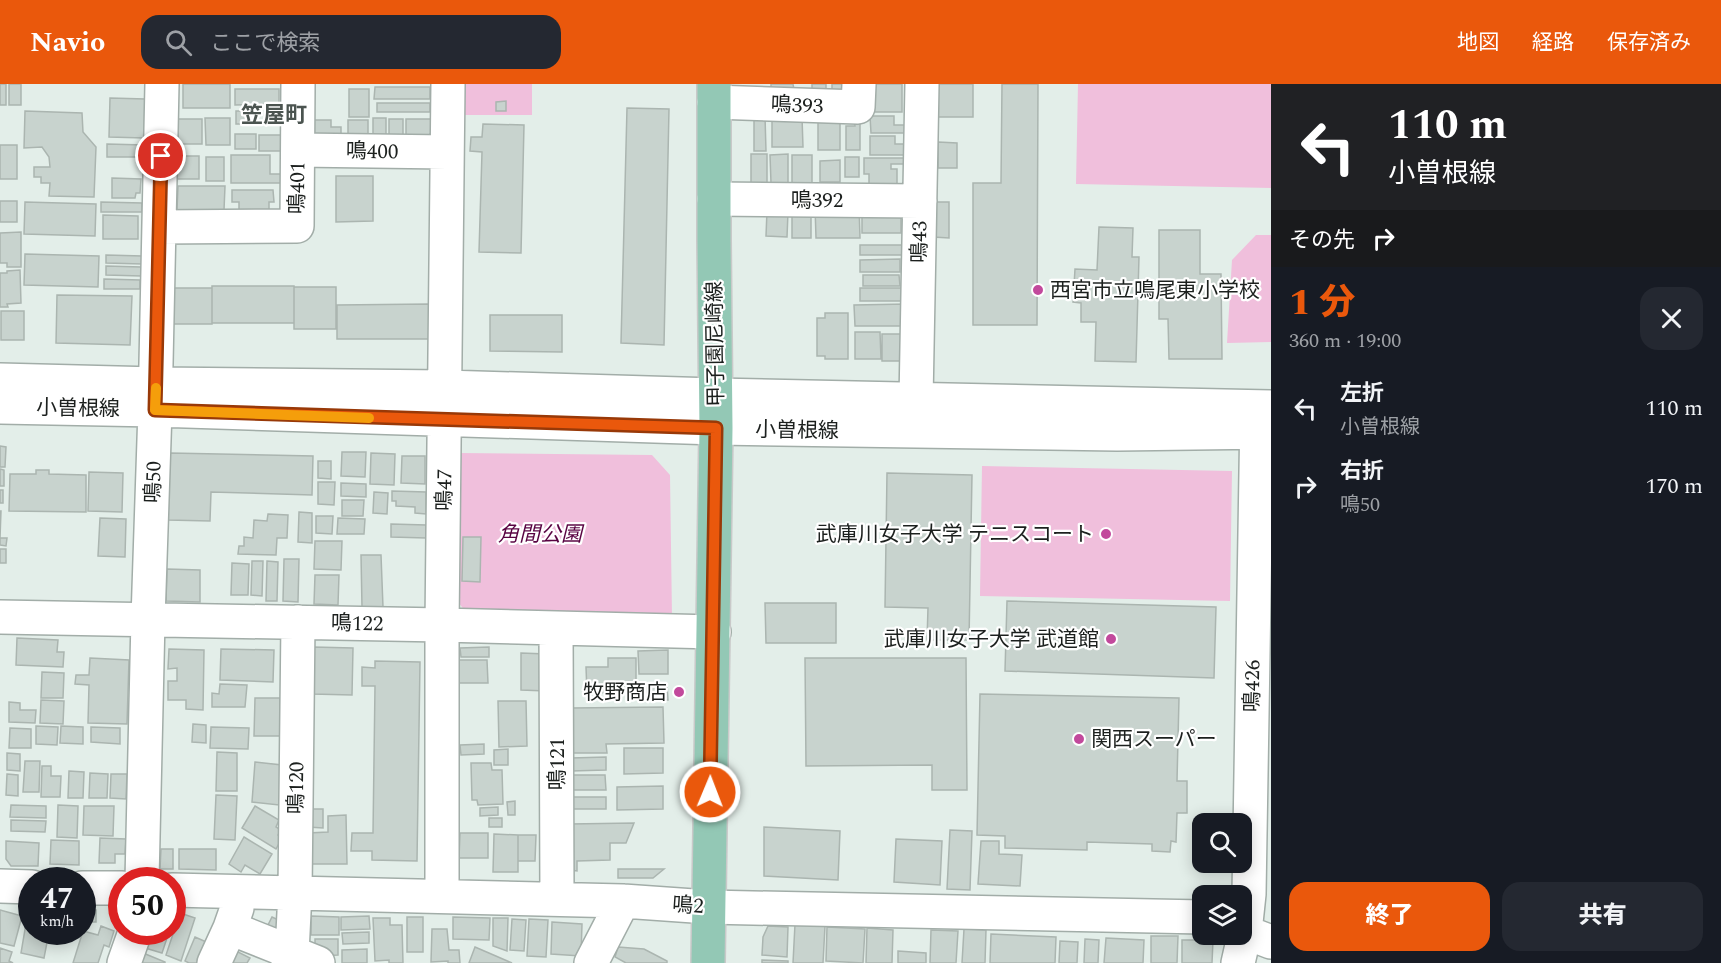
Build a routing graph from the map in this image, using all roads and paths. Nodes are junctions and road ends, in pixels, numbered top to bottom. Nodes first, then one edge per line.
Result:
1 (162, 84) edge
2 (298, 84) edge
3 (448, 84) edge
4 (859, 84) edge
5 (922, 84) edge
6 (714, 93) edge
7 (298, 150) junction
8 (447, 152) junction
9 (714, 199) junction
10 (920, 201) junction
11 (159, 227) junction
12 (0, 380) edge
13 (445, 387) junction
14 (715, 395) junction
15 (156, 397) junction
16 (916, 400) junction
17 (0, 407) edge
18 (445, 420) junction
19 (1264, 420) edge
20 (716, 428) junction
21 (0, 617) edge
22 (148, 619) junction
23 (298, 622) junction
24 (442, 625) junction
25 (556, 628) junction
26 (714, 632) junction
27 (142, 867) edge
28 (1250, 885) edge
29 (0, 886) edge
30 (18, 887) edge
31 (186, 890) edge
32 (243, 892) junction
33 (295, 892) junction
34 (442, 896) junction
35 (557, 899) junction
36 (623, 901) junction
37 (708, 907) junction
38 (1192, 917) edge
39 (230, 928) junction
40 (130, 945) edge
41 (299, 960) edge
42 (124, 963) edge
43 (214, 963) edge
44 (591, 963) edge
45 (708, 963) edge

1 - 11 street, 鳴50
2 - 7 street, 鳴401
3 - 8 street, 鳴47
4 - 6 street, 鳴393
5 - 10 street, 鳴43
6 - 9 main road, 甲子園尼崎線
7 - 8 street, 鳴400
7 - 11 street, 鳴401
8 - 13 street, 鳴47
9 - 10 street, 鳴392
9 - 14 main road, 甲子園尼崎線
10 - 16 street, 鳴43
11 - 15 street, 鳴50
12 - 15 street, 小曽根線
13 - 14 street, 小曽根線
13 - 15 street, 小曽根線
13 - 18 street, 鳴47
14 - 16 street, 小曽根線
14 - 20 main road, 甲子園尼崎線
15 - 17 street, 小曽根線
15 - 18 street, 小曽根線
15 - 22 street, 鳴50
16 - 19 street, 小曽根線
18 - 20 street, 小曽根線
18 - 24 street, 鳴47
19 - 20 street, 小曽根線
19 - 28 street, 鳴426
20 - 26 main road, 甲子園尼崎線
21 - 22 street, 鳴122
22 - 23 street, 鳴122
22 - 27 street, 鳴50
23 - 24 street, 鳴122
23 - 33 street, 鳴120
24 - 25 street, 鳴122
24 - 34 street, 鳴47
25 - 26 street, 鳴122
25 - 35 street, 鳴121
26 - 37 main road, 甲子園尼崎線
29 - 30 street
31 - 32 street, 鳴2
32 - 33 street, 鳴2
32 - 39 street
33 - 34 street, 鳴2
33 - 41 street, 鳴120
34 - 35 street, 鳴2
35 - 36 street, 鳴2
36 - 37 street, 鳴2
36 - 44 street
37 - 38 street, 鳴2
37 - 45 main road, 甲子園尼崎線
39 - 41 street
39 - 43 street
40 - 42 street

